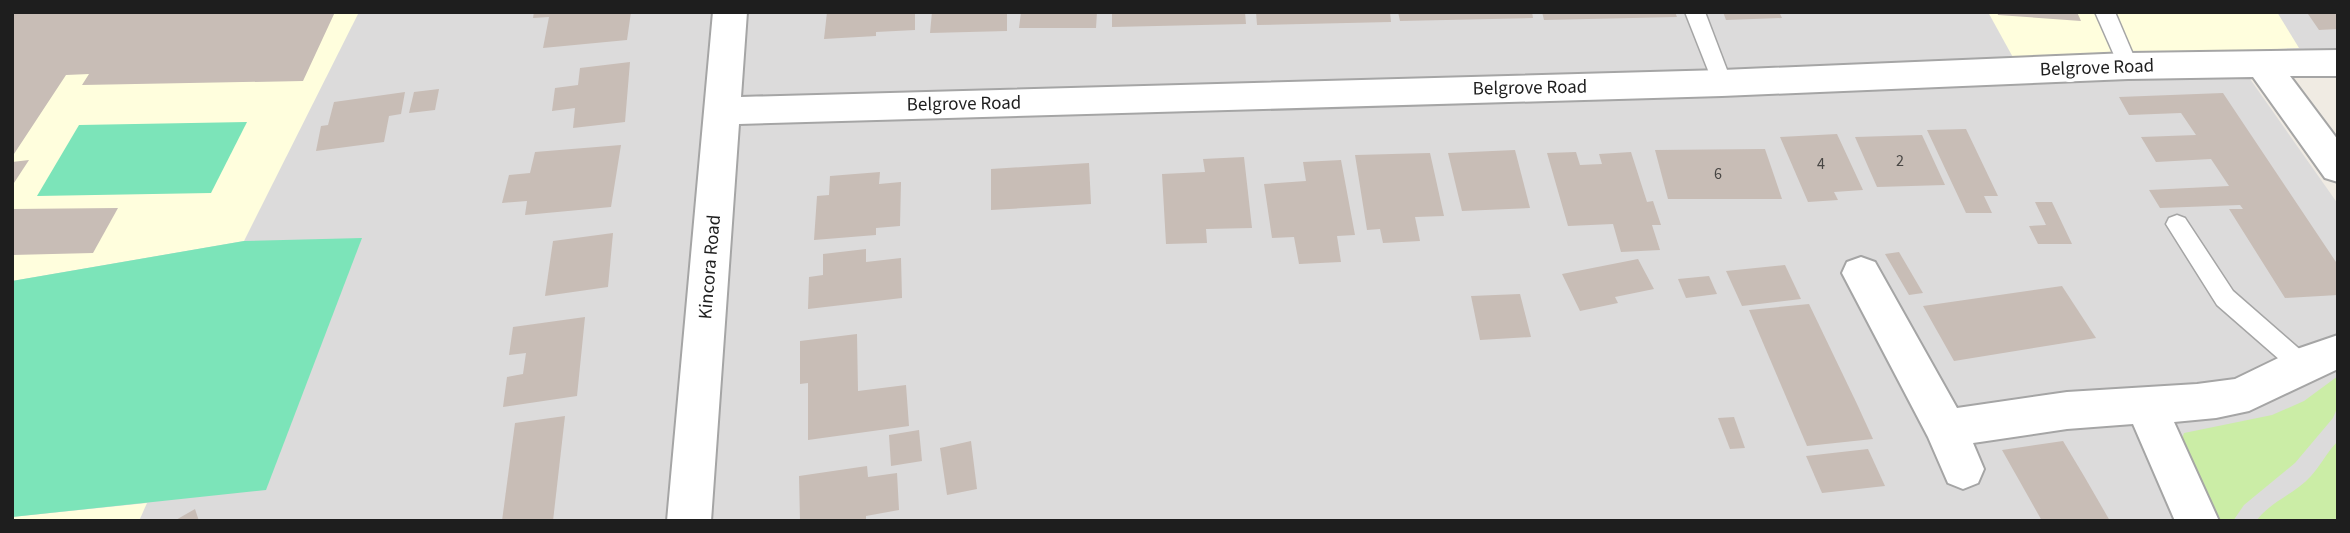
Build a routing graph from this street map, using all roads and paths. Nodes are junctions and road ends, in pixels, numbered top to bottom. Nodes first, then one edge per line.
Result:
1 (730, 12) edge
2 (1695, 12) edge
3 (2105, 12) edge
4 (2338, 63) edge
5 (2263, 65) junction
6 (2128, 66) junction
7 (1722, 83) junction
8 (723, 111) junction
9 (2338, 168) edge
10 (2177, 224) dead end
11 (1861, 274) dead end
12 (2321, 360) edge
13 (2145, 405) junction
14 (1946, 429) junction
15 (1963, 469) dead end
16 (689, 521) edge
17 (2197, 521) edge

1 - 8 street, Kincora Road
2 - 7 lane
3 - 6 lane
4 - 5 street, Belgrove Road
5 - 6 street, Belgrove Road
5 - 9 street
6 - 7 street, Belgrove Road
7 - 8 street, Belgrove Road
8 - 16 street, Kincora Road
10 - 12 lane
11 - 14 street
12 - 13 street
13 - 14 street
13 - 17 street
14 - 15 street

